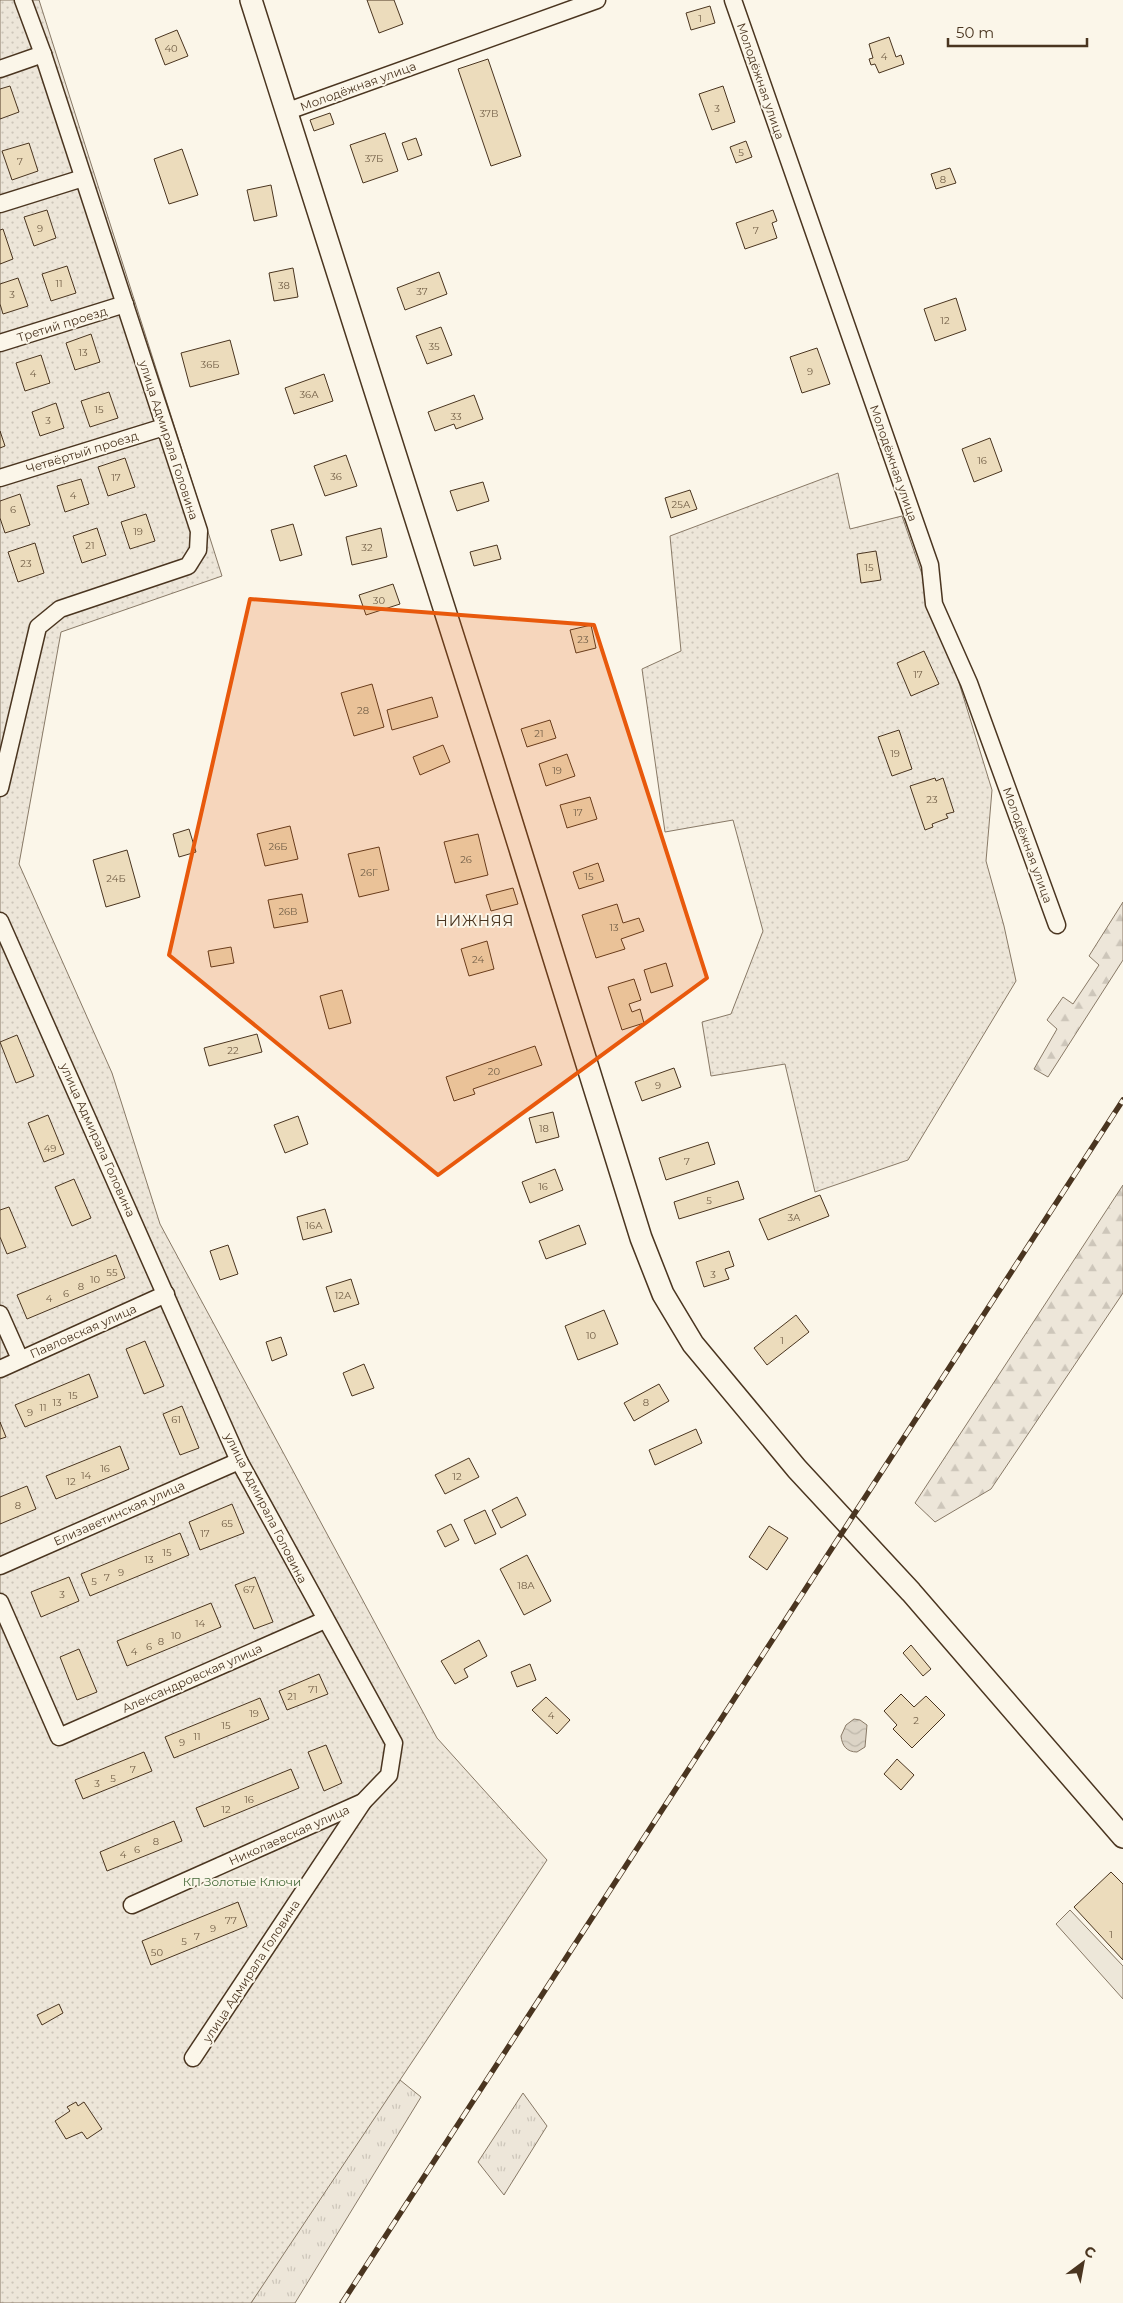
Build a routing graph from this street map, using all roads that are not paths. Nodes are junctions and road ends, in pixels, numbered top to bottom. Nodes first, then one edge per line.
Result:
1 (23, 0) edge
2 (251, 0) edge
3 (597, 0) edge
4 (733, 0) edge
5 (43, 54) junction
6 (0, 69) edge
7 (288, 111) junction
8 (83, 178) junction
9 (0, 204) edge
10 (125, 304) junction
11 (0, 343) edge
12 (164, 427) junction
13 (0, 478) edge
14 (0, 788) edge
15 (0, 921) edge
16 (1057, 925) dead end
17 (166, 1294) junction
18 (0, 1314) edge
19 (20, 1359) junction
20 (0, 1369) edge
21 (239, 1460) junction
22 (0, 1566) edge
23 (0, 1602) edge
24 (325, 1620) junction
25 (363, 1802) junction
26 (1123, 1837) edge
27 (132, 1905) dead end
28 (193, 2058) dead end

1 - 5 street, улица Адмирала Головина
2 - 7 street
3 - 7 street, Молодёжная улица
4 - 16 street, Молодёжная улица
5 - 6 street
5 - 8 street, улица Адмирала Головина
7 - 26 street
8 - 9 street
8 - 10 street, улица Адмирала Головина
10 - 11 street, Третий проезд
10 - 12 street, улица Адмирала Головина
12 - 13 street, Четвёртый проезд
12 - 14 street, улица Адмирала Головина
15 - 17 street, улица Адмирала Головина
17 - 19 street, Павловская улица
17 - 21 street, улица Адмирала Головина
18 - 19 street
19 - 20 street, Павловская улица
21 - 22 street, Елизаветинская улица
21 - 24 street, улица Адмирала Головина
23 - 24 street, Александровская улица
24 - 25 street, улица Адмирала Головина
25 - 27 street, Николаевская улица
25 - 28 street, улица Адмирала Головина

